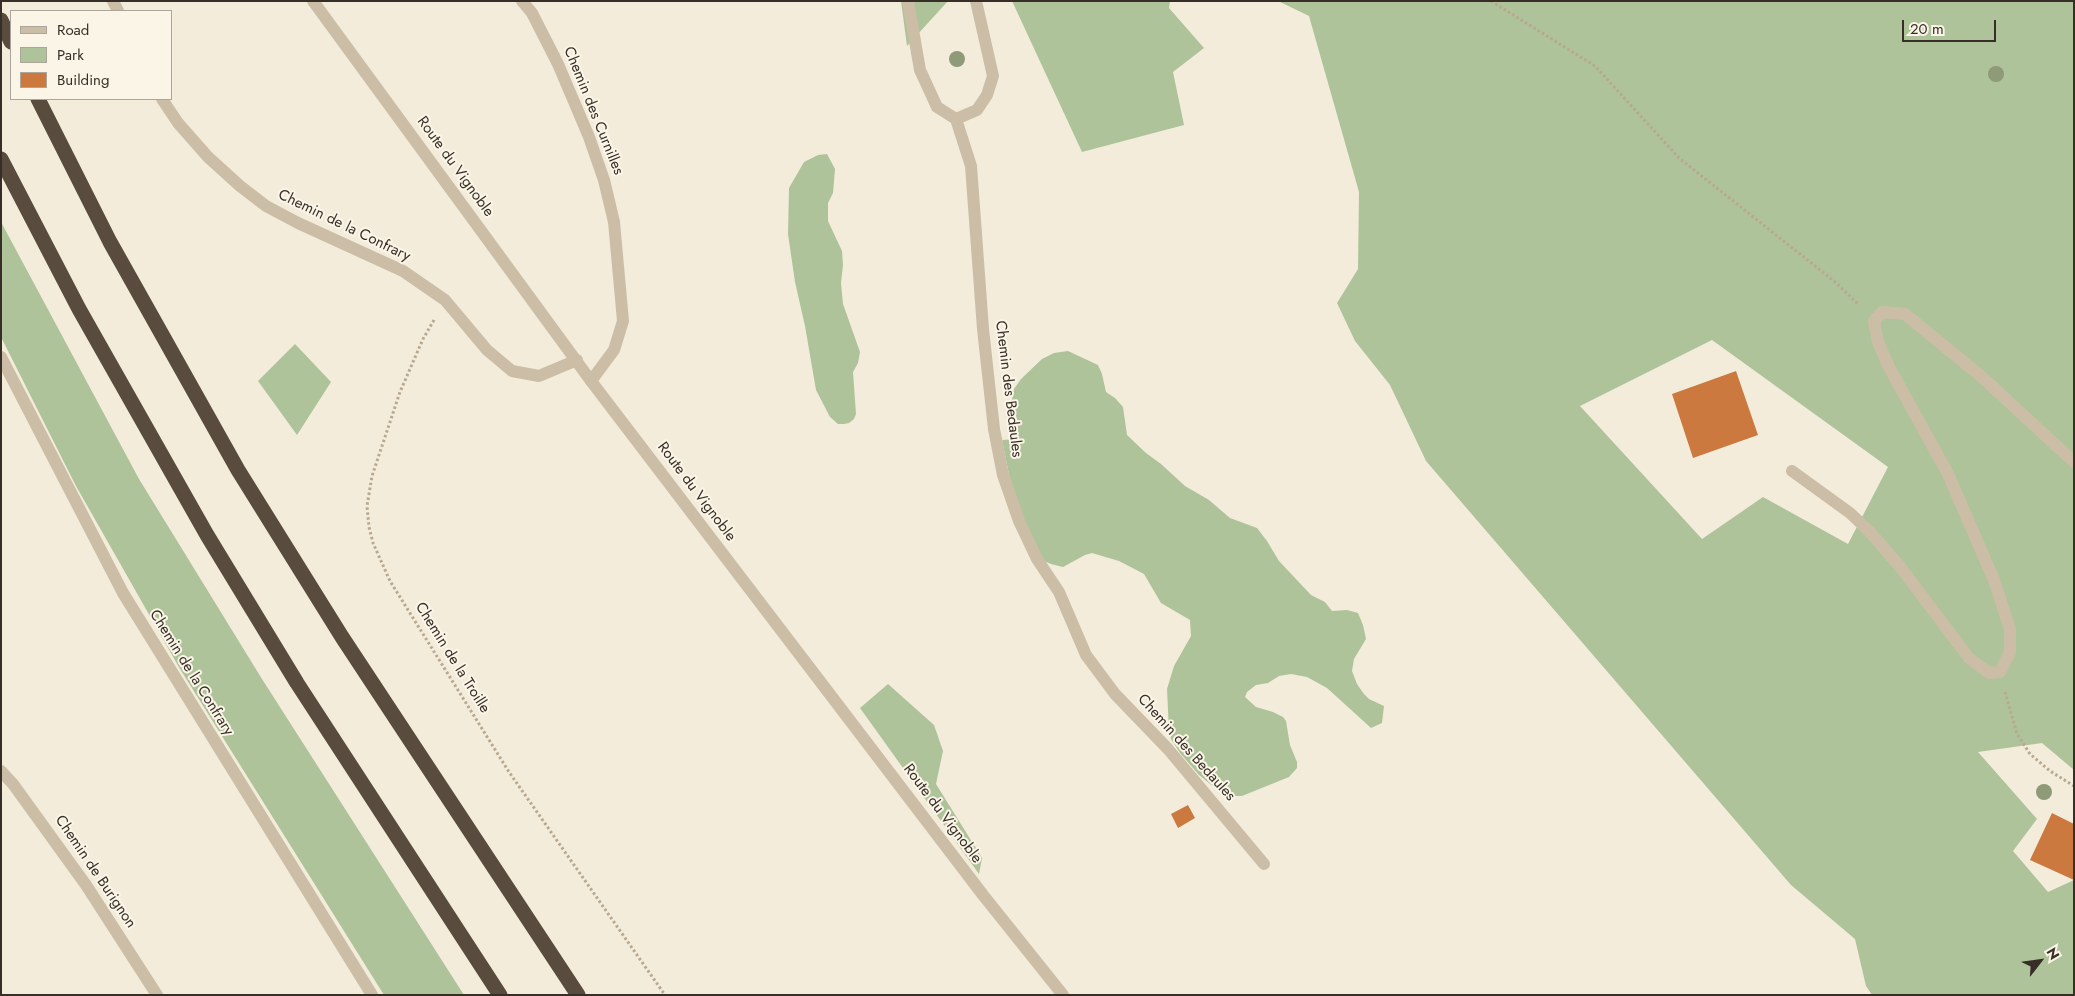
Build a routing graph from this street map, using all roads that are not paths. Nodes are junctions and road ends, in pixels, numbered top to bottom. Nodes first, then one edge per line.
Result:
1 (313, 1) edge
2 (522, 1) edge
3 (908, 1) edge
4 (976, 1) edge
5 (1, 20) edge
6 (10, 40) edge
7 (39, 100) edge
8 (163, 100) edge
9 (956, 119) junction
10 (1, 159) edge
11 (1, 357) edge
12 (577, 360) junction
13 (591, 381) junction
14 (2074, 462) edge
15 (1792, 471) dead end
16 (1, 771) edge
17 (1264, 864) dead end
18 (157, 995) edge
19 (372, 995) edge
20 (500, 995) edge
21 (578, 995) edge
22 (1064, 995) edge

1 - 12 street, Route du Vignoble
2 - 13 street, Chemin des Curnilles
3 - 9 street
4 - 9 street
5 - 6 highway
7 - 21 highway
8 - 12 street, Chemin de la Confrary
9 - 17 street, Chemin des Bedaules
10 - 20 highway
11 - 19 street, Chemin de la Confrary
12 - 13 street, Route du Vignoble
13 - 22 street, Route du Vignoble
14 - 15 street
16 - 18 street, Chemin de Burignon

